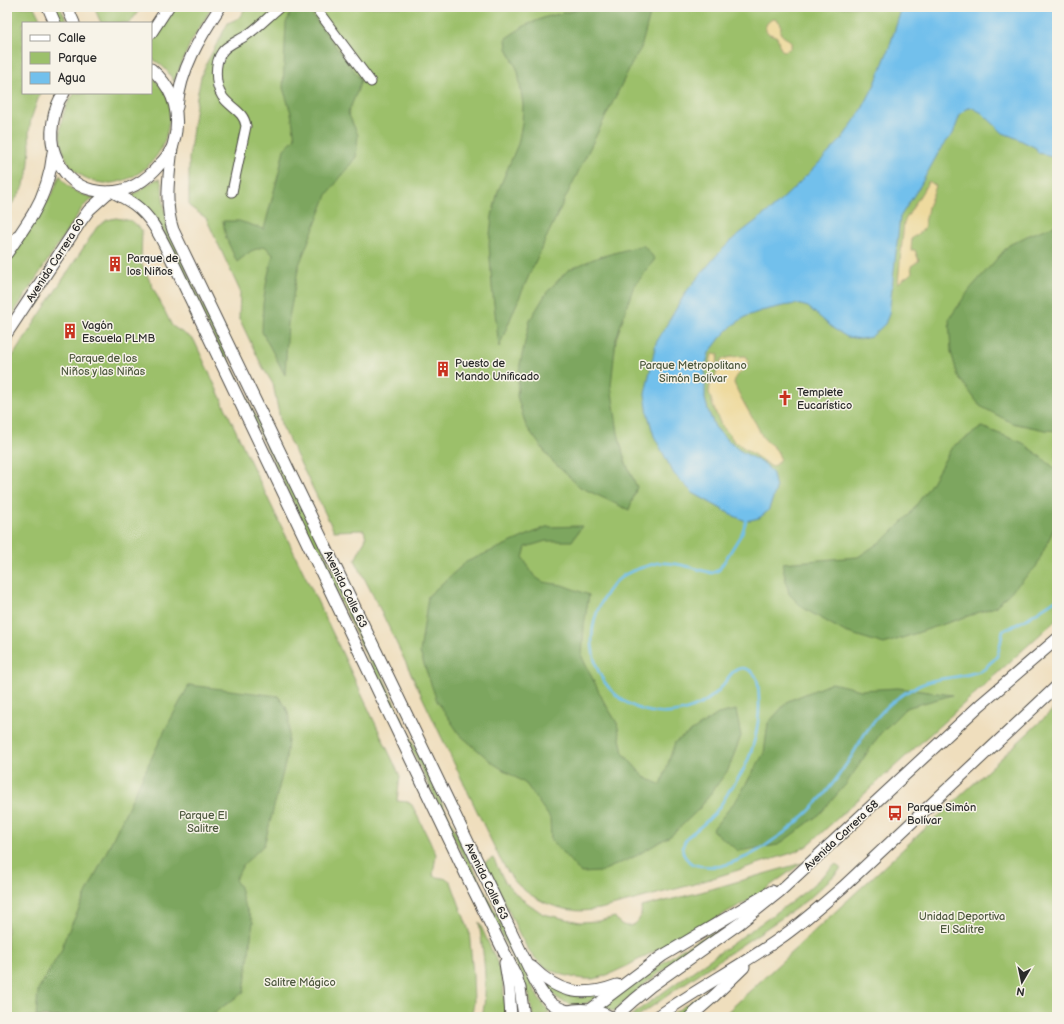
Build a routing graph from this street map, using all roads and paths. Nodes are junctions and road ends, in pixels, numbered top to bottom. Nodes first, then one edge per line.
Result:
1 (48, 7) edge
2 (67, 7) edge
3 (168, 7) edge
4 (220, 7) edge
5 (280, 7) edge
6 (315, 7) edge
7 (55, 22) edge
8 (74, 22) edge
9 (152, 31) edge
10 (152, 70) edge
11 (370, 82) dead end
12 (63, 94) edge
13 (177, 112) junction
14 (172, 148) junction
15 (53, 151) junction
16 (111, 192) junction
17 (232, 192) dead end
18 (7, 253) edge
19 (7, 333) edge
20 (1057, 639) edge
21 (384, 667) junction
22 (370, 673) junction
23 (1057, 686) edge
24 (796, 877) junction
25 (501, 945) junction
26 (759, 953) junction
27 (523, 956) junction
28 (628, 981) junction
29 (590, 1010) junction
30 (568, 1011) junction
31 (611, 1016) edge
32 (511, 1017) edge
33 (524, 1017) edge
34 (552, 1017) edge
35 (658, 1017) edge
36 (690, 1017) edge

1 - 7 main road
2 - 8 main road
3 - 9 main road
4 - 13 main road
5 - 17 street
6 - 11 street
10 - 13 main road
12 - 15 main road
13 - 14 main road, Avenida Calle 63
14 - 16 main road
14 - 21 main road, Avenida Calle 63
15 - 16 main road
15 - 18 main road
16 - 19 main road, Avenida Carrera 60
16 - 22 main road, Avenida Calle 63
20 - 24 main road, Avenida Carrera 68
21 - 22 main road
21 - 27 main road, Avenida Calle 63
22 - 25 main road, Avenida Calle 63
23 - 26 main road
24 - 28 main road
24 - 31 main road, Avenida Carrera 68
25 - 32 main road
25 - 33 main road, Avenida Calle 63
26 - 35 main road
26 - 36 main road
27 - 28 main road
27 - 30 main road, Avenida Calle 63
28 - 29 main road
29 - 30 main road
29 - 31 main road
30 - 34 main road

